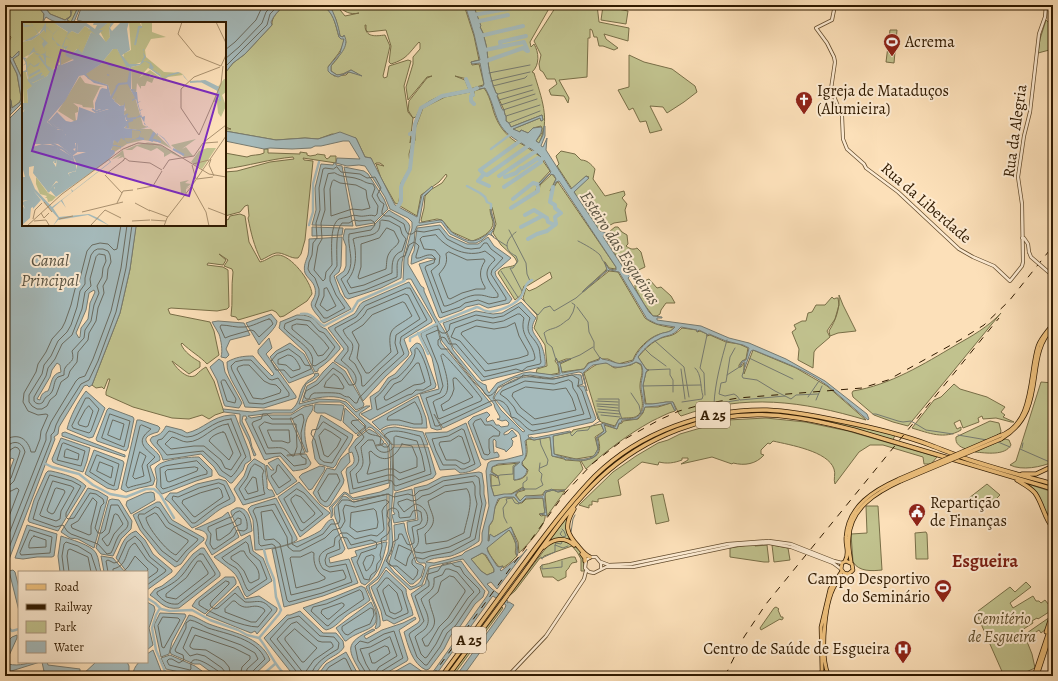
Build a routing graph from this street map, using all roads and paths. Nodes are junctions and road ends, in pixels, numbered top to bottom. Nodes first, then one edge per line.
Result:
1 (835, 5) edge
2 (1046, 5) edge
3 (1022, 238) junction
4 (1022, 244) junction
5 (1028, 252) junction
6 (1053, 276) edge
7 (1010, 281) joint
8 (1052, 321) edge
9 (1052, 327) edge
10 (1053, 466) edge
11 (1012, 472) junction
12 (1014, 478) junction
13 (900, 480) junction
14 (1053, 484) edge
15 (1053, 489) edge
16 (577, 503) junction
17 (1053, 504) edge
18 (1053, 523) edge
19 (1053, 528) edge
20 (769, 542) junction
21 (538, 554) junction
22 (590, 557) junction
23 (585, 561) junction
24 (601, 562) junction
25 (833, 562) junction
26 (844, 562) junction
27 (851, 562) junction
28 (601, 569) junction
29 (841, 570) junction
30 (586, 571) junction
31 (591, 573) junction
32 (848, 574) junction
33 (584, 579) junction
34 (505, 594) junction
35 (497, 605) junction
36 (1053, 605) edge
37 (1052, 615) edge
38 (1053, 619) edge
39 (1053, 627) edge
40 (1053, 634) edge
41 (1047, 642) junction
42 (823, 654) junction
43 (820, 675) edge
44 (829, 675) edge
45 (442, 676) edge
46 (448, 676) edge
47 (508, 676) edge
48 (1036, 676) edge

1 - 7 street, Rua da Liberdade
2 - 3 street, Rua da Alegria
3 - 4 street, Rua da Alegria
3 - 5 street
4 - 5 street
4 - 7 street, Rua da Alegria
5 - 6 street, bridge
8 - 9 main road
9 - 13 main road, bridge
10 - 11 highway
11 - 14 highway, A 25
11 - 34 highway, A 25
12 - 15 highway, A 25
12 - 16 highway, A 25
12 - 19 highway
13 - 26 main road
13 - 27 main road
16 - 21 highway, A 25
16 - 22 highway
17 - 18 highway
20 - 24 street
20 - 25 street, bridge
20 - 28 street
21 - 23 highway
21 - 34 highway, A 25
22 - 23 street
22 - 24 street
23 - 30 street
24 - 28 street
25 - 26 street
25 - 29 street
26 - 27 main road
26 - 29 main road
27 - 32 main road
28 - 31 street
29 - 32 main road
29 - 42 main road
30 - 31 street
30 - 33 street
31 - 33 street
32 - 42 main road
33 - 47 street
34 - 35 highway, A 25
35 - 45 highway, A 25
35 - 46 highway, A 25
36 - 37 main road
37 - 41 main road
38 - 41 main road
39 - 41 main road
40 - 41 main road
41 - 48 main road
42 - 43 main road
42 - 44 main road
43 - 44 main road

